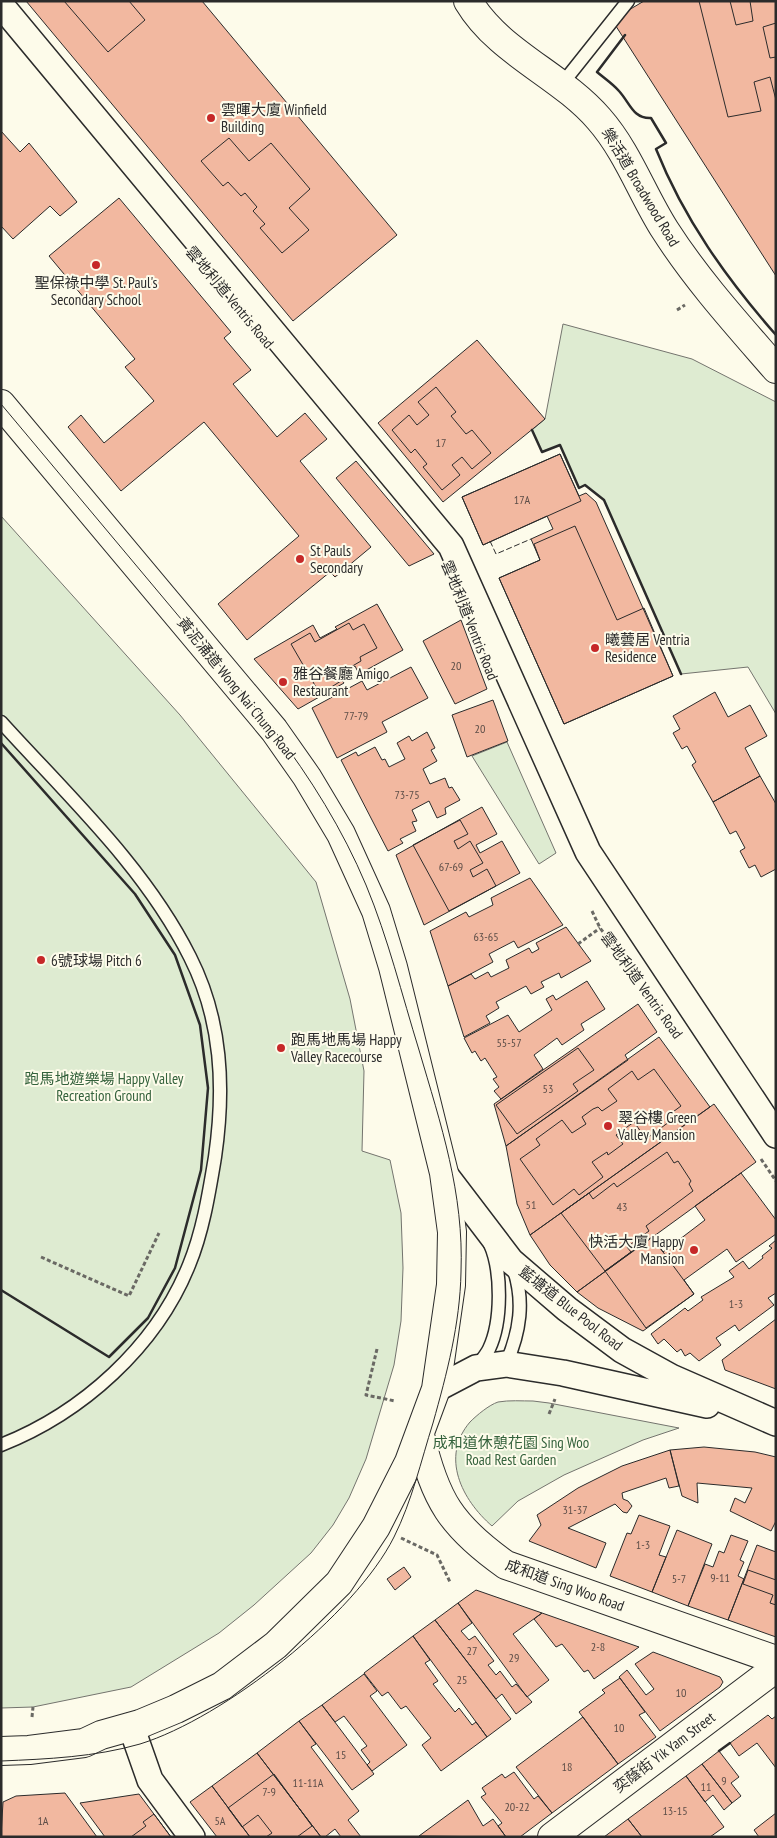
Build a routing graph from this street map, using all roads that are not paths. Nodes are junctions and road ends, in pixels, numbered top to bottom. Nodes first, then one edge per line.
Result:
1 (628, 1) edge
2 (468, 2) edge
3 (1, 5) edge
4 (562, 84) junction
5 (776, 369) edge
6 (4, 411) edge
7 (1, 722) edge
8 (776, 1135) edge
9 (444, 1173) junction
10 (481, 1224) junction
11 (511, 1261) junction
12 (506, 1364) junction
13 (476, 1368) junction
14 (436, 1389) junction
15 (767, 1420) edge
16 (420, 1435) junction
17 (1, 1444) edge
18 (776, 1660) edge
19 (776, 1668) edge
20 (131, 1726) junction
21 (4, 1755) edge
22 (192, 1837) edge
23 (552, 1837) edge

1 - 4 lane
2 - 4 street, 樂活道 Broadwood Road
3 - 8 street, 雲地利道 Ventris Road
4 - 5 street, 樂活道 Broadwood Road
6 - 9 street, 黃泥涌道 Wong Nai Chung Road
7 - 17 lane
9 - 10 street, 藍塘道 Blue Pool Road
9 - 14 street, 黃泥涌道 Wong Nai Chung Road
10 - 11 street, 藍塘道 Blue Pool Road
10 - 13 lane
11 - 12 lane
11 - 15 street, 藍塘道 Blue Pool Road
12 - 13 street, 藍塘道 Blue Pool Road
12 - 15 street, 藍塘道 Blue Pool Road
13 - 14 street, 藍塘道 Blue Pool Road
14 - 16 street, 黃泥涌道 Wong Nai Chung Road
16 - 18 street, 成和道 Sing Woo Road
16 - 20 street, 黃泥涌道 Wong Nai Chung Road
19 - 23 street, 奕蔭街 Yik Yam Street
20 - 21 street, 黃泥涌道 Wong Nai Chung Road
20 - 22 street

